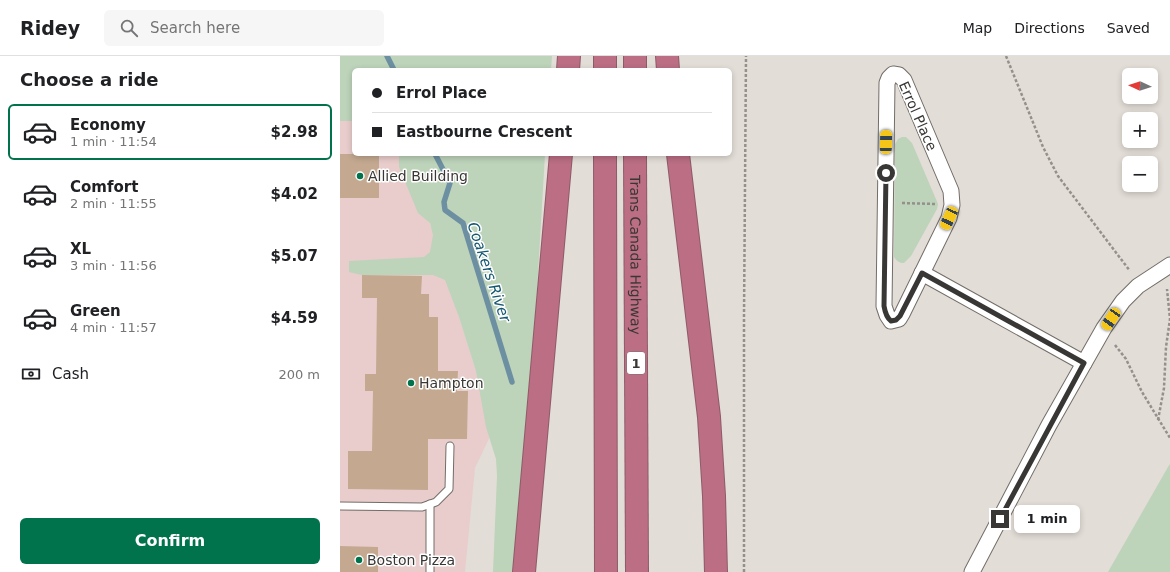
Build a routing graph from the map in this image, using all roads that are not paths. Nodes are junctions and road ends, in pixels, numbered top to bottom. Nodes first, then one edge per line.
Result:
1 (569, 56) edge
2 (605, 56) edge
3 (634, 56) edge
4 (667, 56) edge
5 (568, 68) edge
6 (605, 68) edge
7 (635, 68) edge
8 (668, 68) edge
9 (561, 156) edge
10 (605, 156) edge
11 (635, 156) edge
12 (678, 156) edge
13 (1170, 265) edge
14 (922, 273) junction
15 (1084, 363) junction
16 (450, 446) dead end
17 (430, 504) junction
18 (340, 506) edge
19 (430, 572) edge
20 (524, 572) edge
21 (606, 572) edge
22 (637, 572) edge
23 (716, 572) edge
24 (972, 572) edge

1 - 5 highway
2 - 6 highway
3 - 7 highway
4 - 8 highway
9 - 20 highway
10 - 21 highway
11 - 22 highway, Trans Canada Highway / 1
12 - 23 highway
13 - 15 street
14 - 14 street, Errol Place
14 - 15 street
15 - 24 street
16 - 17 lane
17 - 18 lane
17 - 19 lane

